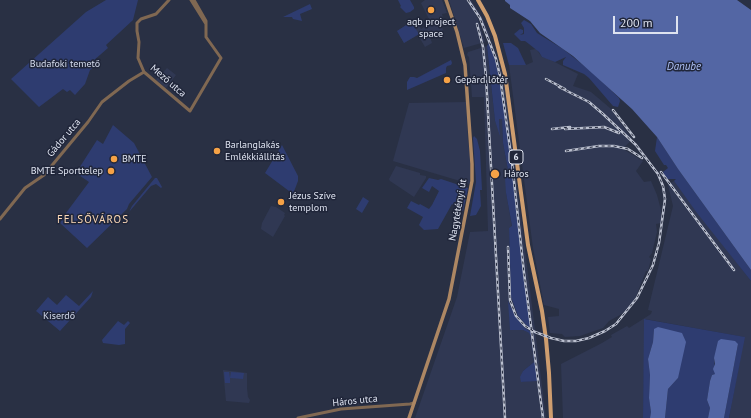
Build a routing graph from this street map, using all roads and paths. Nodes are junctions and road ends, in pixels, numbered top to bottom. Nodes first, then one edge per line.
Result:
1 (170, 0) edge
2 (191, 0) edge
3 (194, 0) edge
4 (446, 0) edge
5 (478, 0) edge
6 (206, 24) junction
7 (144, 72) junction
8 (0, 219) edge
9 (414, 403) junction
10 (298, 418) edge
11 (409, 418) edge
12 (551, 418) edge

1 - 7 street, Mező utca
2 - 6 street
3 - 6 street
4 - 9 main road, Nagytétényi út
5 - 12 main road, 6
6 - 7 street, Mező utca
7 - 8 street, Gádor utca
9 - 10 street, Háros utca
9 - 11 main road, Nagytétényi út

